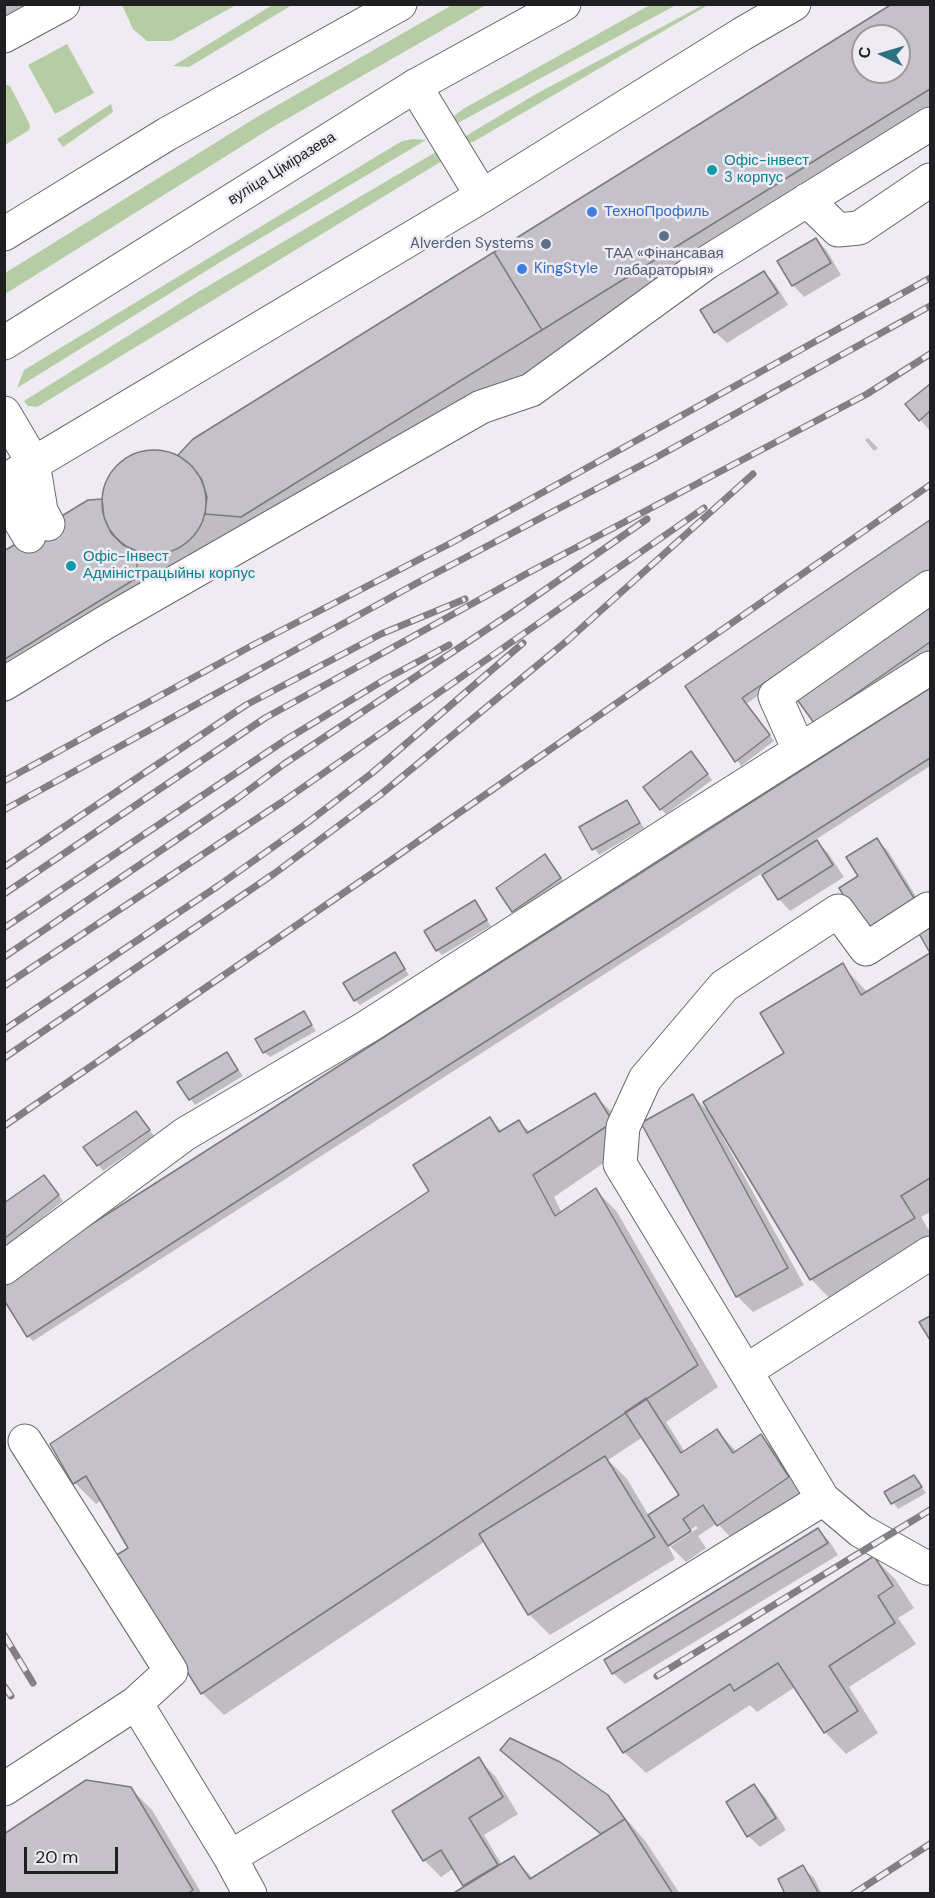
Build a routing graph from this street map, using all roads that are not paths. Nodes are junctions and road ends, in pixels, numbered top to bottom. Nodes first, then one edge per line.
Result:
1 (63, 4) edge
2 (400, 4) edge
3 (564, 4) edge
4 (794, 4) edge
5 (4, 36) edge
6 (414, 86) junction
7 (930, 124) edge
8 (930, 180) edge
9 (482, 196) junction
10 (807, 200) junction
11 (4, 234) edge
12 (4, 343) edge
13 (4, 413) edge
14 (33, 462) junction
15 (4, 481) edge
16 (4, 494) edge
17 (930, 586) edge
18 (930, 668) edge
19 (4, 684) edge
20 (799, 750) junction
21 (928, 909) dead end
22 (930, 1253) edge
23 (4, 1268) edge
24 (746, 1371) junction
25 (25, 1442) dead end
26 (823, 1498) junction
27 (930, 1566) edge
28 (136, 1703) junction
29 (4, 1789) edge
30 (230, 1857) junction
31 (250, 1893) edge

1 - 5 main road
2 - 11 main road
3 - 6 main road, вуліца Ціміразева
4 - 9 main road
6 - 9 main road
6 - 12 main road, вуліца Ціміразева
7 - 10 main road
8 - 10 main road
9 - 14 main road
10 - 19 main road
13 - 14 main road
14 - 15 main road
14 - 16 main road
17 - 20 main road
18 - 20 main road
20 - 23 main road
21 - 24 main road
22 - 24 main road
24 - 26 main road
25 - 28 main road
26 - 27 main road
26 - 30 main road
28 - 29 main road
28 - 30 main road
30 - 31 main road

